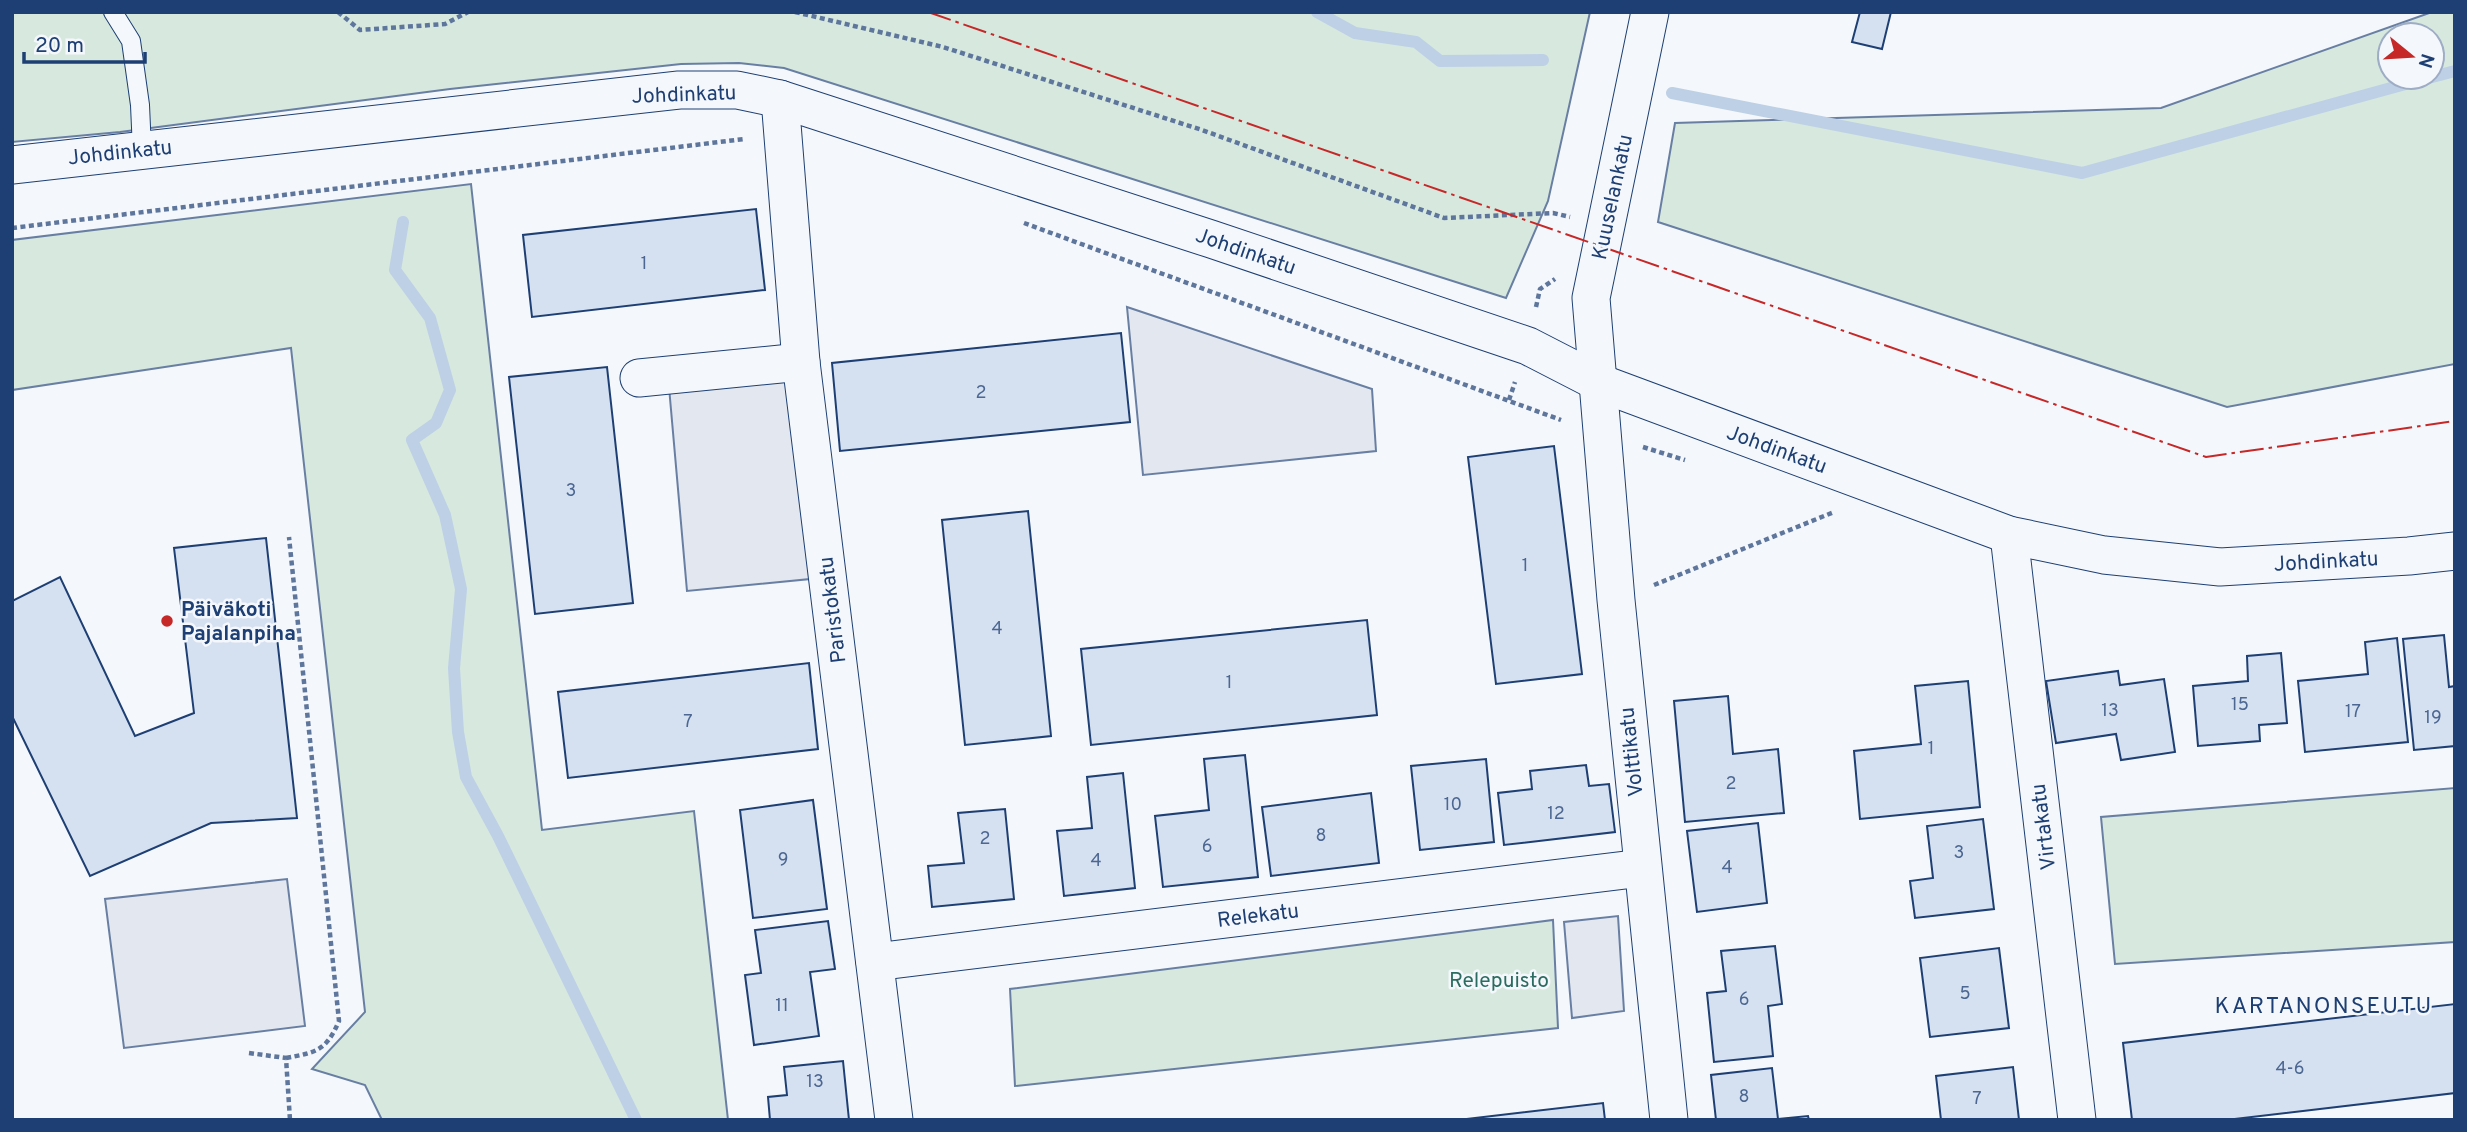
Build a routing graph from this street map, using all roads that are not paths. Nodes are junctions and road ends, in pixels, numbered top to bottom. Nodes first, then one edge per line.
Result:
1 (113, 12) edge
2 (1650, 12) edge
3 (780, 99) junction
4 (142, 150) junction
5 (12, 165) edge
6 (802, 362) junction
7 (639, 378) dead end
8 (1600, 383) junction
9 (2009, 535) junction
10 (2455, 551) edge
11 (1642, 868) junction
12 (874, 962) junction
13 (894, 1120) edge
14 (1669, 1120) edge
15 (2077, 1120) edge

1 - 4 lane
2 - 8 street, Kuuselankatu
3 - 4 street, Johdinkatu
3 - 6 street, Paristokatu
3 - 8 street, Johdinkatu
4 - 5 street, Johdinkatu
6 - 7 street
6 - 12 street, Paristokatu
8 - 9 street, Johdinkatu
8 - 11 street, Volttikatu
9 - 10 street, Johdinkatu
9 - 15 street, Virtakatu
11 - 12 street, Relekatu
11 - 14 street, Volttikatu
12 - 13 street, Paristokatu

